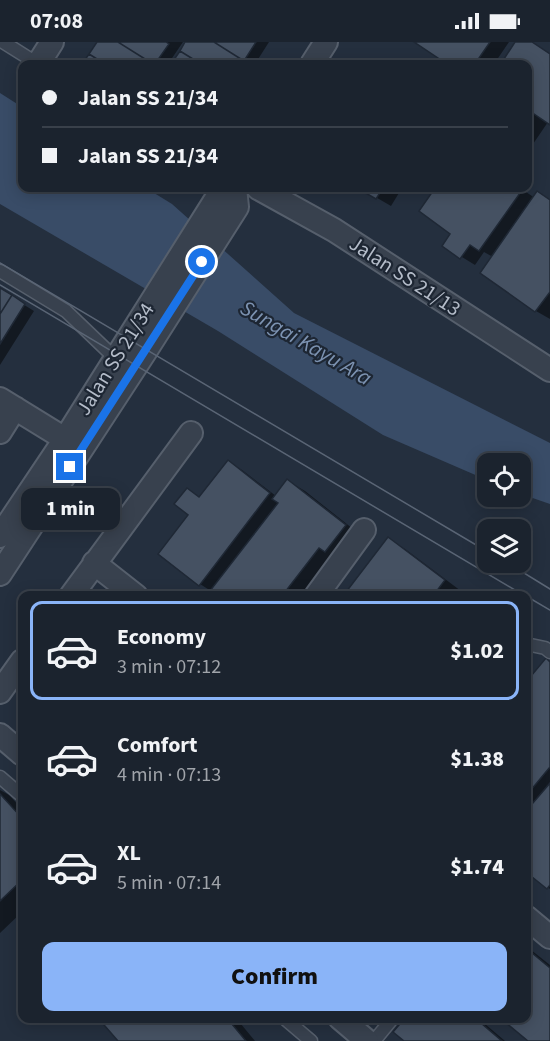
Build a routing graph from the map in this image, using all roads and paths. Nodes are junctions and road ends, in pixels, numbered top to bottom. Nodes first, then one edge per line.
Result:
1 (3, 42) edge
2 (52, 42) edge
3 (326, 42) edge
4 (32, 60) edge
5 (41, 60) edge
6 (315, 60) edge
7 (265, 192) edge
8 (231, 195) edge
9 (0, 271) edge
10 (136, 345) junction
11 (116, 358) junction
12 (550, 370) edge
13 (8, 404) edge
14 (0, 432) edge
15 (190, 433) dead end
16 (73, 444) junction
17 (364, 530) dead end
18 (0, 536) edge
19 (94, 563) junction
20 (0, 574) edge
21 (74, 591) edge
22 (130, 591) edge
23 (320, 591) edge
24 (531, 645) edge
25 (550, 652) edge
26 (18, 667) edge
27 (0, 692) edge
28 (0, 735) edge
29 (18, 751) edge
30 (0, 777) edge
31 (18, 793) edge
32 (531, 920) edge
33 (549, 933) edge
34 (290, 1023) edge
35 (346, 1023) edge
36 (389, 1023) edge
37 (311, 1041) edge
38 (367, 1041) edge
39 (375, 1041) edge

1 - 4 lane
2 - 5 street
3 - 6 street
7 - 12 street, Jalan SS 21/13
8 - 10 street, Jalan SS 21/34
9 - 11 lane
10 - 11 street, Jalan SS 21/34
10 - 16 street, Jalan SS 21/34
11 - 16 street, Jalan SS 21/34
13 - 14 street
13 - 16 street
15 - 19 street
16 - 18 street, Jalan SS 21/34
16 - 20 street, Jalan SS 21/34
17 - 23 street
19 - 21 street
19 - 22 street
24 - 25 lane
26 - 27 street
28 - 29 street
30 - 31 lane
32 - 33 street
34 - 37 lane
35 - 38 street
36 - 39 lane

